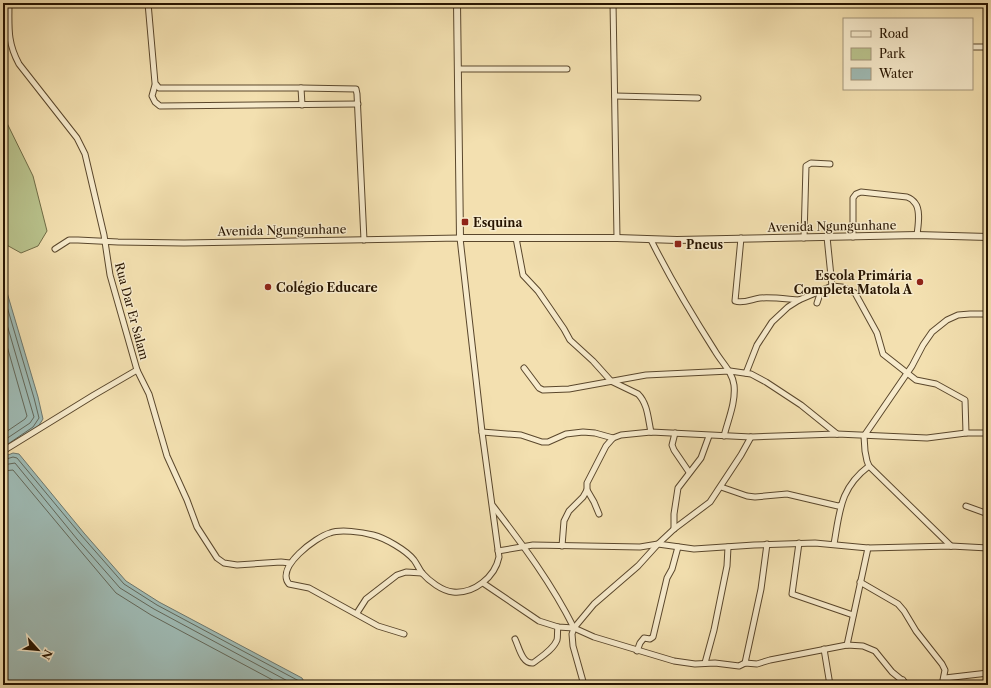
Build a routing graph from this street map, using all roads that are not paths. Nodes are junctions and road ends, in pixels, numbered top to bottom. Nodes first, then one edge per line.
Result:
1 (9, 3) edge
2 (148, 3) edge
3 (457, 3) edge
4 (613, 3) edge
5 (973, 47) edge
6 (988, 47) edge
7 (458, 69) junction
8 (567, 69) dead end
9 (155, 85) junction
10 (301, 88) junction
11 (615, 96) junction
12 (698, 98) dead end
13 (302, 104) junction
14 (358, 104) junction
15 (830, 164) dead end
16 (918, 235) junction
17 (853, 236) junction
18 (827, 237) junction
19 (987, 237) edge
20 (460, 238) junction
21 (516, 238) junction
22 (617, 238) junction
23 (740, 238) junction
24 (804, 238) junction
25 (364, 240) junction
26 (651, 240) junction
27 (105, 241) junction
28 (56, 249) dead end
29 (832, 286) junction
30 (821, 291) junction
31 (799, 300) junction
32 (816, 303) dead end
33 (988, 314) edge
34 (524, 368) dead end
35 (138, 370) junction
36 (730, 372) junction
37 (907, 372) junction
38 (746, 373) junction
39 (610, 382) junction
40 (482, 432) junction
41 (651, 432) junction
42 (988, 432) edge
43 (675, 433) junction
44 (966, 433) junction
45 (837, 434) junction
46 (709, 436) junction
47 (724, 436) junction
48 (864, 436) junction
49 (751, 437) junction
50 (613, 438) junction
51 (3, 451) edge
52 (869, 466) junction
53 (689, 472) junction
54 (721, 487) junction
55 (587, 490) junction
56 (491, 504) junction
57 (841, 506) junction
58 (966, 506) dead end
59 (599, 514) dead end
60 (988, 514) edge
61 (674, 529) junction
62 (799, 543) junction
63 (658, 544) junction
64 (767, 544) junction
65 (834, 544) junction
66 (524, 546) junction
67 (562, 546) junction
68 (951, 546) junction
69 (678, 547) junction
70 (728, 547) junction
71 (868, 548) junction
72 (988, 548) edge
73 (498, 551) junction
74 (290, 563) junction
75 (422, 572) junction
76 (860, 582) junction
77 (483, 583) junction
78 (357, 613) junction
79 (853, 615) junction
80 (558, 627) junction
81 (574, 628) junction
82 (404, 634) dead end
83 (515, 639) dead end
84 (847, 645) junction
85 (824, 649) junction
86 (637, 651) junction
87 (705, 663) junction
88 (745, 663) junction
89 (988, 673) edge
90 (944, 678) junction
91 (902, 680) junction
92 (584, 685) edge
93 (830, 685) edge
94 (896, 685) edge
95 (908, 685) edge
96 (942, 685) edge

1 - 27 street, Rua Dar Er Salam
2 - 9 street
3 - 7 street
4 - 11 street
5 - 6 street
7 - 8 street
7 - 20 street
9 - 10 street
9 - 13 street
10 - 13 street
10 - 14 street
11 - 12 street
11 - 22 street
13 - 14 street
14 - 25 street
15 - 24 street
16 - 17 street, Avenida Ngungunhane
16 - 17 street
16 - 19 street, Avenida Ngungunhane
17 - 18 street, Avenida Ngungunhane
18 - 24 street, Avenida Ngungunhane
18 - 29 street
20 - 21 street, Avenida Ngungunhane
20 - 25 street, Avenida Ngungunhane
20 - 40 street
21 - 22 street, Avenida Ngungunhane
21 - 39 street
22 - 26 street, Avenida Ngungunhane
23 - 24 street, Avenida Ngungunhane
23 - 26 street, Avenida Ngungunhane
23 - 31 street
25 - 27 street, Avenida Ngungunhane
26 - 36 street
27 - 28 street, Avenida Ngungunhane
27 - 35 street, Rua Dar Er Salam
29 - 30 street
29 - 37 street
30 - 31 street
30 - 32 street
31 - 38 street
33 - 37 street
34 - 39 street
35 - 51 street
35 - 74 street, Rua Dar Er Salam
36 - 38 street
36 - 39 street
36 - 47 street
37 - 44 street
37 - 48 street
38 - 45 street
39 - 41 street
40 - 50 street
40 - 56 street
41 - 43 street
41 - 50 street
42 - 44 street
43 - 46 street
43 - 53 street
44 - 48 street
45 - 48 street
45 - 49 street
46 - 47 street
46 - 53 street
47 - 49 street
48 - 52 street
49 - 54 street
50 - 55 street
52 - 57 street
52 - 68 street
53 - 61 street
54 - 57 street
54 - 61 street
55 - 59 street
55 - 67 street
56 - 66 street
56 - 73 street
57 - 65 street
58 - 60 street
61 - 63 street
62 - 64 street
62 - 65 street
62 - 79 street
63 - 67 street
63 - 69 street
63 - 81 street
64 - 70 street
64 - 88 street
65 - 71 street
66 - 67 street
66 - 73 street
66 - 81 street
68 - 71 street
68 - 72 street
69 - 70 street
69 - 86 street
70 - 87 street
71 - 76 street
73 - 77 street
74 - 75 street
74 - 78 street
75 - 77 street
75 - 78 street
76 - 79 street
76 - 90 street
77 - 80 street
78 - 82 street
79 - 84 street
80 - 81 street
80 - 83 street
81 - 86 street
81 - 92 street
84 - 85 street
84 - 91 street
85 - 88 street
85 - 93 street
86 - 87 street
87 - 88 street
89 - 90 street
90 - 96 street
91 - 94 street
91 - 95 street

